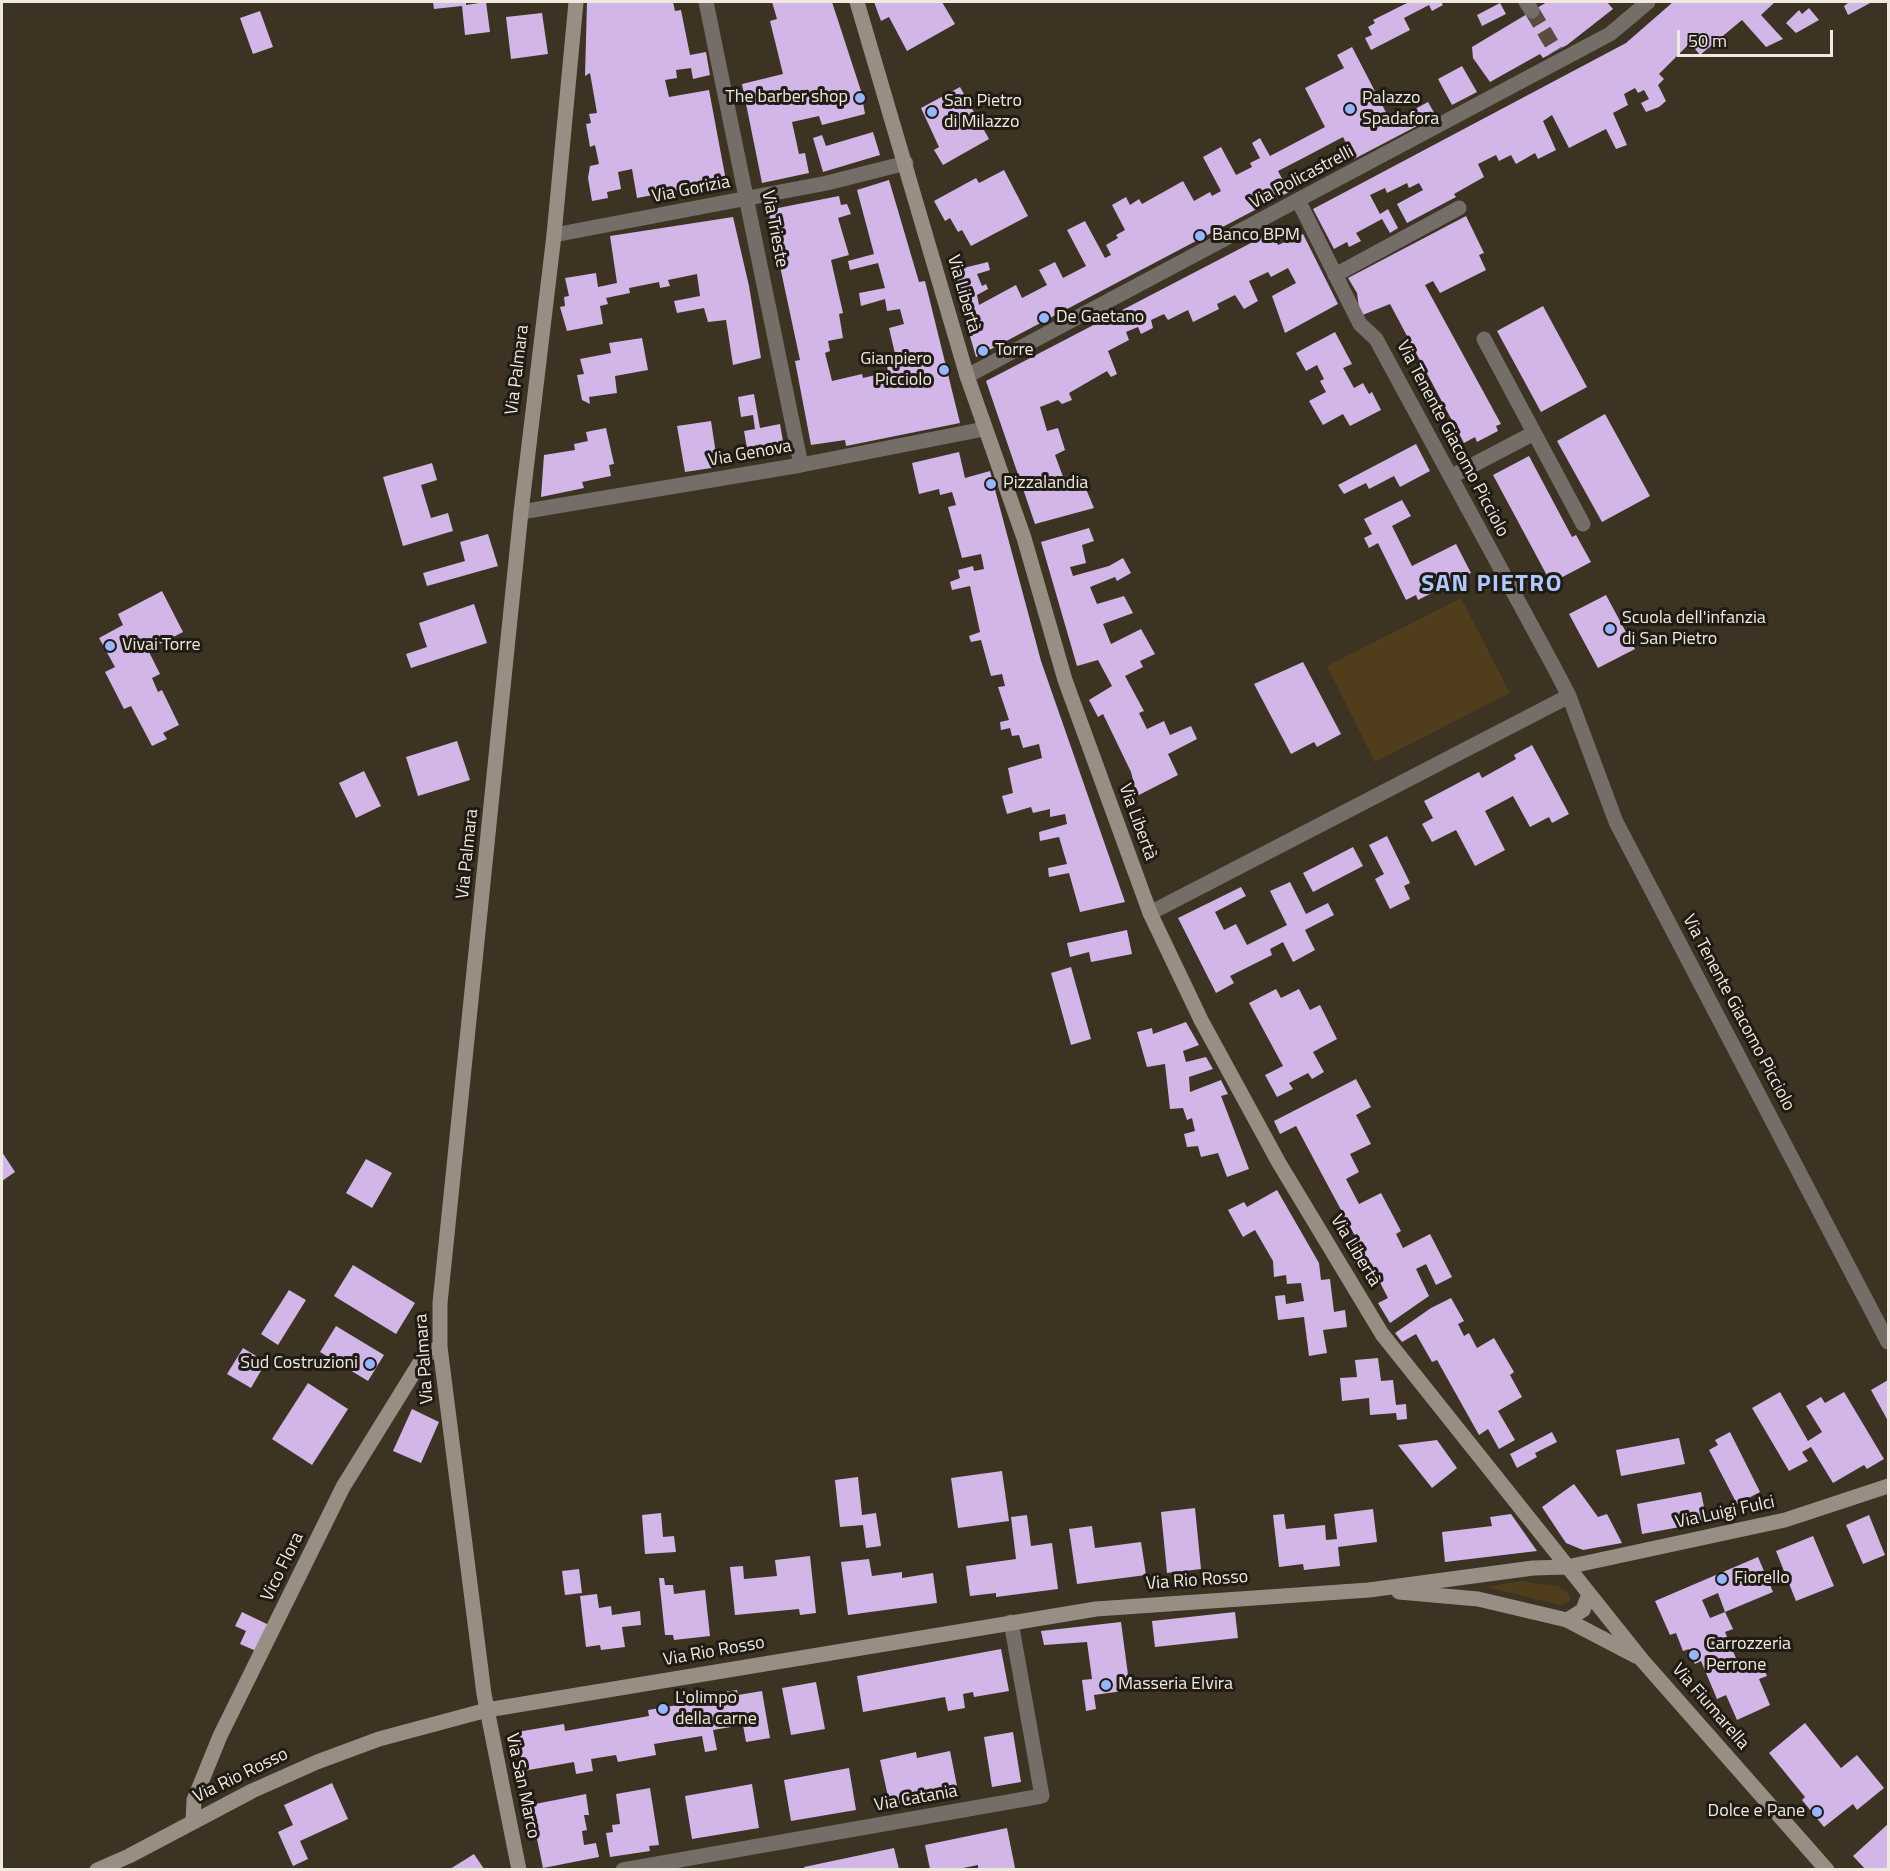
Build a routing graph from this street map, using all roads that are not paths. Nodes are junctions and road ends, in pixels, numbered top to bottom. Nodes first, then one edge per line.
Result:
1 (576, 2) edge
2 (706, 2) edge
3 (857, 2) edge
4 (1648, 2) edge
5 (906, 163) junction
6 (748, 199) junction
7 (1299, 202) junction
8 (1459, 208) dead end
9 (554, 236) junction
10 (1335, 275) junction
11 (1484, 339) dead end
12 (967, 376) junction
13 (984, 429) junction
14 (1534, 433) junction
15 (801, 465) junction
16 (1452, 476) junction
17 (521, 512) junction
18 (1583, 524) dead end
19 (1569, 696) junction
20 (1150, 913) junction
21 (1888, 1342) edge
22 (440, 1347) junction
23 (1888, 1486) edge
24 (1567, 1567) junction
25 (1369, 1590) junction
26 (1589, 1594) junction
27 (1567, 1620) junction
28 (1011, 1622) junction
29 (1642, 1660) junction
30 (487, 1710) junction
31 (193, 1822) junction
32 (129, 1863) edge
33 (97, 1869) edge
34 (519, 1869) edge
35 (623, 1869) edge
36 (1827, 1869) edge

1 - 9 street, Via Palmara
2 - 6 street, Via Trieste
3 - 5 street, Via Libertà
4 - 7 street, Via Policastrelli
5 - 6 street, Via Gorizia
5 - 12 street, Via Libertà
6 - 9 street, Via Gorizia
6 - 15 street, Via Trieste
7 - 10 street, Via Tenente Giacomo Picciolo
7 - 12 street, Via Policastrelli
8 - 10 street
9 - 17 street, Via Palmara
10 - 16 street, Via Tenente Giacomo Picciolo
11 - 14 street
12 - 13 street, Via Libertà
13 - 15 street, Via Genova
13 - 20 street, Via Libertà
14 - 16 street
14 - 18 street
15 - 17 street, Via Genova
16 - 19 street, Via Tenente Giacomo Picciolo
17 - 22 street, Via Palmara
19 - 20 street
19 - 21 street, Via Tenente Giacomo Picciolo
20 - 24 street, Via Libertà
22 - 30 street, Via Palmara
22 - 31 street, Vico Flora
23 - 24 street, Via Luigi Fulci
24 - 25 street, Via Luigi Fulci
24 - 26 street, Via Fiumarella
25 - 27 street
25 - 28 street, Via Rio Rosso
26 - 27 street
26 - 29 street, Via Fiumarella
27 - 29 street
28 - 30 street, Via Rio Rosso
28 - 35 street, Via Catania
29 - 36 street, Via Fiumarella
30 - 31 street, Via Rio Rosso
30 - 34 street, Via San Marco
31 - 32 street, Via Rio Rosso
32 - 33 street, Via Rio Rosso

